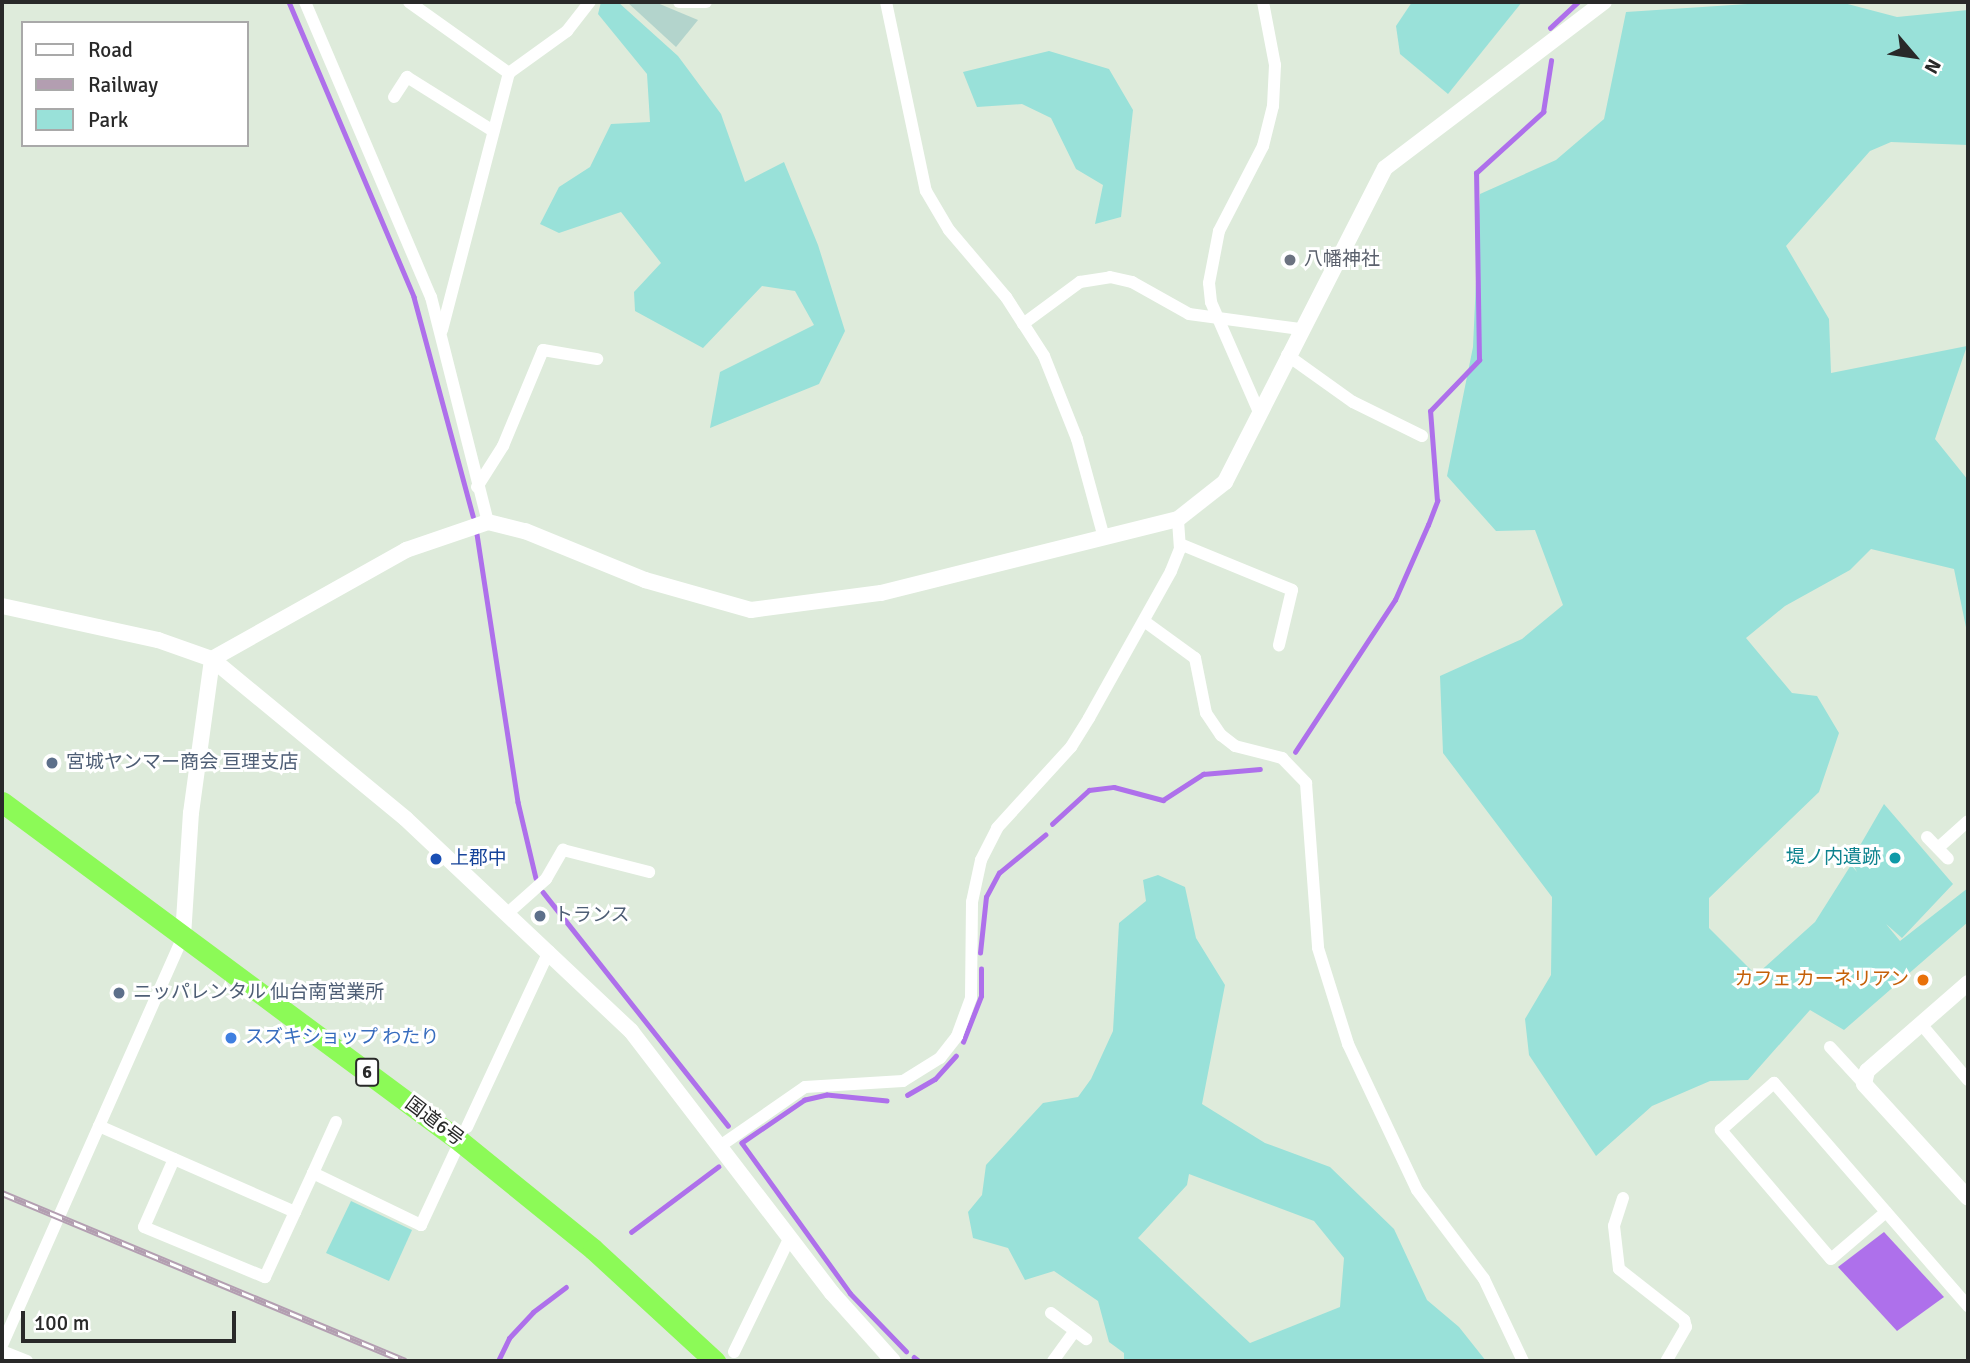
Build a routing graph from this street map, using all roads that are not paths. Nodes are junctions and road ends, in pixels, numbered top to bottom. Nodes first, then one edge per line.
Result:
1 (304, 2) edge
2 (409, 2) edge
3 (590, 2) edge
4 (679, 2) edge
5 (706, 2) edge
6 (886, 2) edge
7 (1263, 2) edge
8 (1604, 2) edge
9 (509, 73) junction
10 (394, 97) dead end
11 (493, 131) junction
12 (1217, 318) junction
13 (1023, 324) junction
14 (1300, 329) junction
15 (441, 334) junction
16 (1287, 355) junction
17 (597, 359) dead end
18 (1259, 412) junction
19 (1422, 436) dead end
20 (477, 487) junction
21 (1178, 519) junction
22 (488, 522) junction
23 (1104, 538) junction
24 (1180, 544) junction
25 (2, 606) edge
26 (1144, 621) junction
27 (1279, 645) dead end
28 (212, 659) junction
29 (2, 802) edge
30 (1968, 821) edge
31 (1927, 837) dead end
32 (1938, 848) junction
33 (1948, 859) dead end
34 (649, 872) dead end
35 (509, 912) junction
36 (183, 936) junction
37 (549, 951) junction
38 (1968, 983) edge
39 (1920, 1024) junction
40 (1830, 1047) dead end
41 (1968, 1080) edge
42 (1864, 1084) junction
43 (336, 1122) dead end
44 (99, 1126) junction
45 (467, 1127) dead end
46 (723, 1144) junction
47 (454, 1152) dead end
48 (174, 1158) junction
49 (313, 1173) junction
50 (1623, 1198) dead end
51 (1968, 1198) edge
52 (295, 1212) junction
53 (1886, 1212) junction
54 (790, 1237) junction
55 (1968, 1306) edge
56 (1051, 1312) dead end
57 (1075, 1331) junction
58 (1086, 1339) dead end
59 (2, 1345) edge
60 (2, 1351) edge
61 (725, 1357) edge
62 (27, 1361) edge
63 (893, 1361) edge
64 (1053, 1361) edge
65 (1523, 1361) edge
66 (1666, 1361) edge

1 - 15 street
2 - 9 street
3 - 9 street
4 - 5 street
6 - 13 street
7 - 12 street
8 - 14 street
9 - 11 street
10 - 11 street
11 - 15 street
12 - 13 street
12 - 14 street
12 - 18 street
13 - 23 street
14 - 16 street
15 - 20 street
16 - 18 street
16 - 19 street
17 - 20 street
18 - 21 street
20 - 22 street
21 - 23 street
21 - 24 street
22 - 23 street
22 - 28 street
24 - 26 street
24 - 27 street
25 - 28 street
26 - 46 street
26 - 65 street
28 - 35 street
28 - 36 street
29 - 36 highway, 国道6号 / 6
30 - 32 street
31 - 32 street
32 - 33 street
34 - 35 street
35 - 37 street
36 - 44 street
36 - 61 highway, 国道6号 / 6
37 - 45 street
37 - 46 street
38 - 39 street
39 - 41 street
39 - 42 street
40 - 42 street
42 - 51 street
43 - 49 street
44 - 48 street
44 - 59 street
46 - 54 street
47 - 49 street
48 - 52 street
48 - 52 street
49 - 52 street
50 - 66 street
53 - 53 street
53 - 55 street
54 - 61 street
54 - 63 street
56 - 57 street
57 - 58 street
57 - 64 street
60 - 62 street

